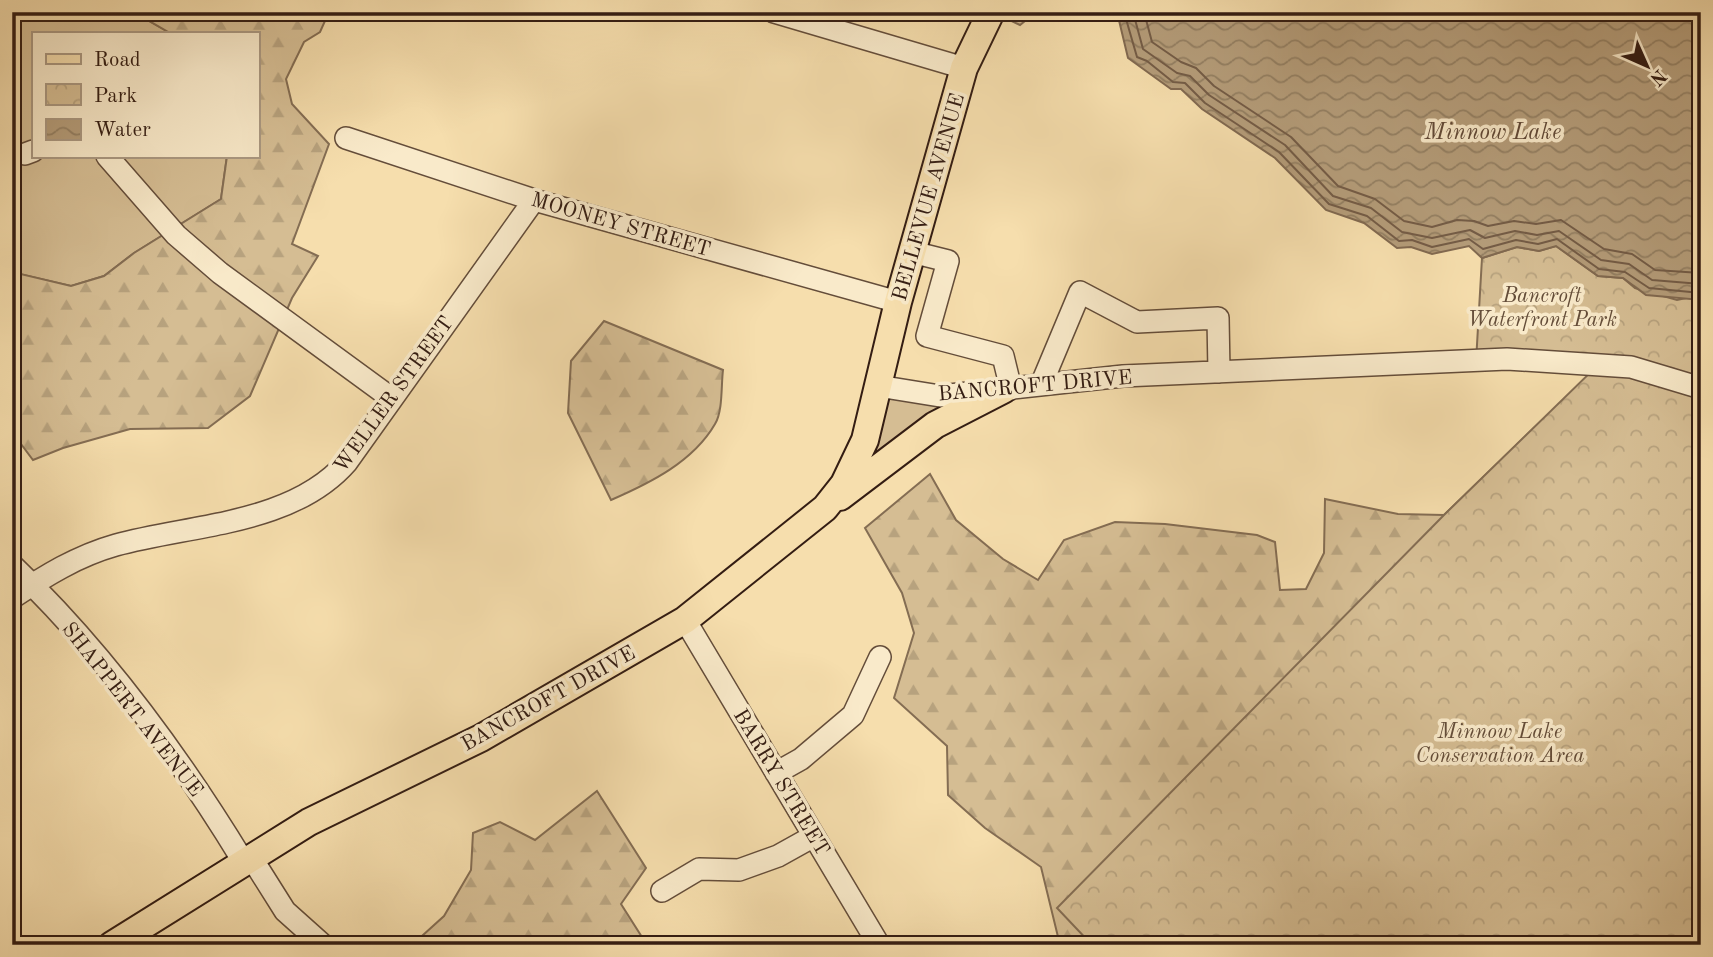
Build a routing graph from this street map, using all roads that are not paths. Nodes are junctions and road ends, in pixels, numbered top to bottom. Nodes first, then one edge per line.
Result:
1 (774, 12) edge
2 (991, 12) edge
3 (964, 68) junction
4 (346, 138) dead end
5 (109, 158) edge
6 (534, 200) junction
7 (912, 253) junction
8 (898, 302) junction
9 (1219, 372) junction
10 (878, 386) junction
11 (1041, 386) junction
12 (1701, 388) edge
13 (1007, 389) junction
14 (391, 398) junction
15 (825, 508) junction
16 (12, 565) edge
17 (33, 584) junction
18 (12, 598) edge
19 (685, 620) junction
20 (880, 657) dead end
21 (776, 773) junction
22 (814, 836) junction
23 (247, 859) junction
24 (662, 891) dead end
25 (112, 945) edge
26 (323, 945) edge
27 (879, 945) edge

1 - 3 street
2 - 3 main road, BELLEVUE AVENUE
3 - 7 main road, BELLEVUE AVENUE
4 - 6 street, MOONEY STREET
5 - 14 street
6 - 8 street, MOONEY STREET
6 - 14 street, WELLER STREET
7 - 8 main road, BELLEVUE AVENUE
7 - 13 street
8 - 10 main road, BELLEVUE AVENUE
9 - 11 street, BANCROFT DRIVE
9 - 11 street
9 - 12 street, BANCROFT DRIVE
10 - 13 street, BANCROFT DRIVE
10 - 15 main road, BANCROFT DRIVE
11 - 13 street, BANCROFT DRIVE
13 - 15 main road
14 - 17 street, WELLER STREET
15 - 19 main road, BANCROFT DRIVE
16 - 17 street, SHAPPERT AVENUE
17 - 18 street, WELLER STREET
17 - 23 street, SHAPPERT AVENUE
19 - 21 street, BARRY STREET
19 - 23 main road, BANCROFT DRIVE
20 - 21 street
21 - 22 street, BARRY STREET
22 - 24 street
22 - 27 street, BARRY STREET
23 - 25 main road, BANCROFT DRIVE
23 - 26 street, SHAPPERT AVENUE

